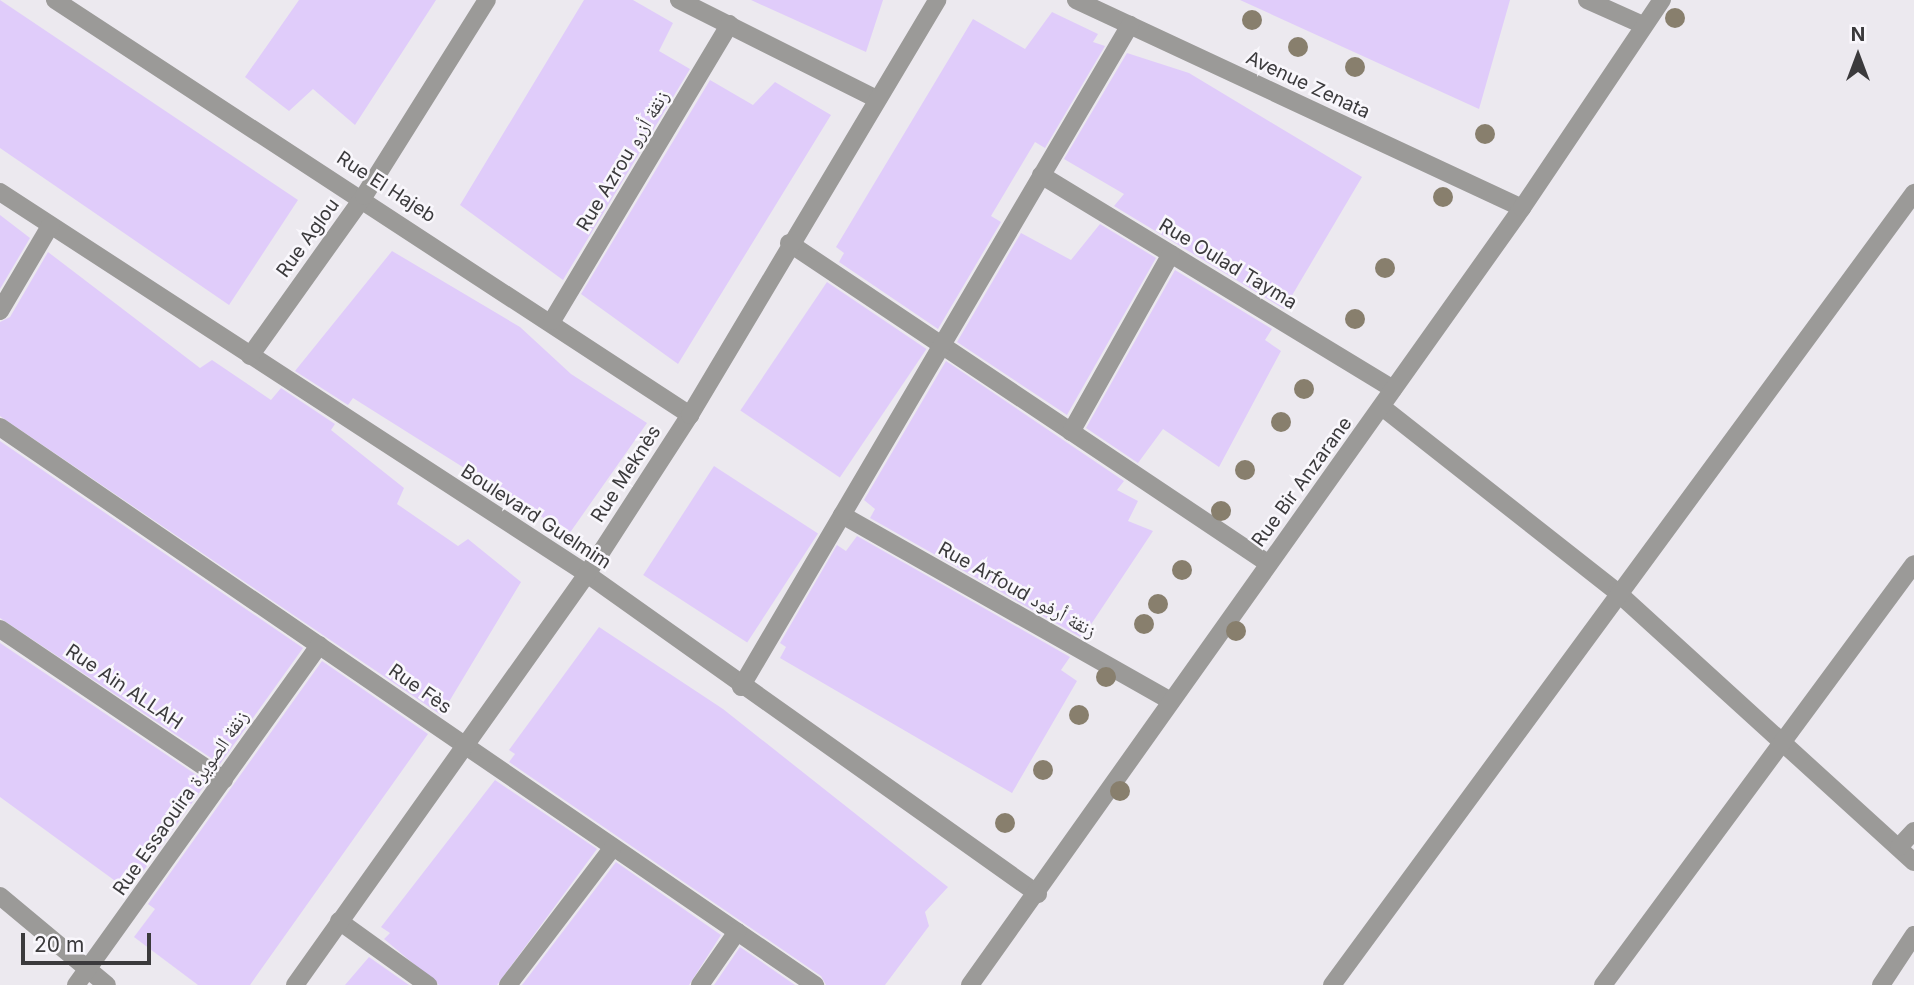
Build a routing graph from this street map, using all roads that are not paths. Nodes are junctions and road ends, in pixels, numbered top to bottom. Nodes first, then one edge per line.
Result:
1 (55, 0) edge
2 (487, 0) edge
3 (679, 0) edge
4 (936, 0) edge
5 (1076, 0) edge
6 (1587, 0) edge
7 (1662, 0) edge
8 (730, 24) junction
9 (1130, 25) junction
10 (1643, 25) junction
11 (877, 99) junction
12 (1041, 175) junction
13 (0, 192) edge
14 (1914, 193) edge
15 (363, 196) junction
16 (1522, 208) junction
17 (50, 226) junction
18 (789, 243) junction
19 (1171, 254) junction
20 (0, 311) edge
21 (552, 321) junction
22 (941, 346) junction
23 (250, 356) junction
24 (1393, 389) junction
25 (1382, 407) junction
26 (690, 415) junction
27 (0, 428) edge
28 (1071, 432) junction
29 (842, 515) junction
30 (1269, 564) junction
31 (1914, 564) edge
32 (587, 574) junction
33 (1617, 592) junction
34 (0, 629) edge
35 (319, 645) junction
36 (741, 687) junction
37 (1171, 701) junction
38 (1782, 738) junction
39 (466, 746) junction
40 (224, 780) junction
41 (1914, 831) edge
42 (613, 847) junction
43 (1899, 847) junction
44 (1914, 862) edge
45 (1038, 894) junction
46 (0, 896) edge
47 (340, 921) junction
48 (737, 932) junction
49 (1914, 935) edge
50 (88, 969) junction
51 (76, 985) edge
52 (107, 985) edge
53 (295, 985) edge
54 (428, 985) edge
55 (508, 985) edge
56 (699, 985) edge
57 (815, 985) edge
58 (970, 985) edge
59 (1332, 985) edge
60 (1603, 985) edge
61 (1881, 985) edge

1 - 15 street, Rue El Hajeb
2 - 15 street, Rue Aglou
3 - 8 street
4 - 11 street, Rue Meknès
5 - 9 street, Avenue Zenata
6 - 10 street
7 - 10 street, Rue Bir Anzarane
8 - 11 street
8 - 21 street, Rue Azrou زنقة أزرو
9 - 12 street
9 - 16 street, Avenue Zenata
10 - 16 street, Rue Bir Anzarane
11 - 18 street, Rue Meknès
12 - 19 street, Rue Oulad Tayma
12 - 22 street
13 - 17 street, Boulevard Guelmim
14 - 33 street
15 - 21 street, Rue El Hajeb
15 - 23 street, Rue Aglou
16 - 24 street, Rue Bir Anzarane
17 - 20 street
17 - 23 street, Boulevard Guelmim
18 - 22 street
18 - 26 street, Rue Meknès
19 - 24 street, Rue Oulad Tayma
19 - 28 street
21 - 26 street, Rue El Hajeb
22 - 28 street
22 - 29 street
23 - 32 street, Boulevard Guelmim
24 - 25 street, Rue Bir Anzarane
25 - 30 street, Rue Bir Anzarane
25 - 33 street
26 - 32 street, Rue Meknès
27 - 35 street, Rue Fès
28 - 30 street
29 - 36 street
29 - 37 street, Rue Arfoud زنقة أرفود
30 - 37 street, Rue Bir Anzarane
31 - 38 street
32 - 36 street, Boulevard Guelmim
32 - 39 street, Rue Meknès
33 - 38 street
33 - 59 street
34 - 40 street, Rue Ain ALLAH
35 - 39 street, Rue Fès
35 - 40 street, Rue Essaouira زنقة الصويرة
36 - 45 street, Boulevard Guelmim
37 - 45 street, Rue Bir Anzarane
38 - 43 street
38 - 60 street
39 - 42 street, Rue Fès
39 - 47 street, Rue Meknès
40 - 50 street, Rue Essaouira زنقة الصويرة
41 - 43 street
42 - 48 street, Rue Fès
42 - 55 street
43 - 44 street
45 - 58 street, Rue Bir Anzarane
46 - 50 street
47 - 53 street, Rue Meknès
47 - 54 street
48 - 56 street
48 - 57 street, Rue Fès
49 - 61 street
50 - 51 street, Rue Essaouira زنقة الصويرة
50 - 52 street

